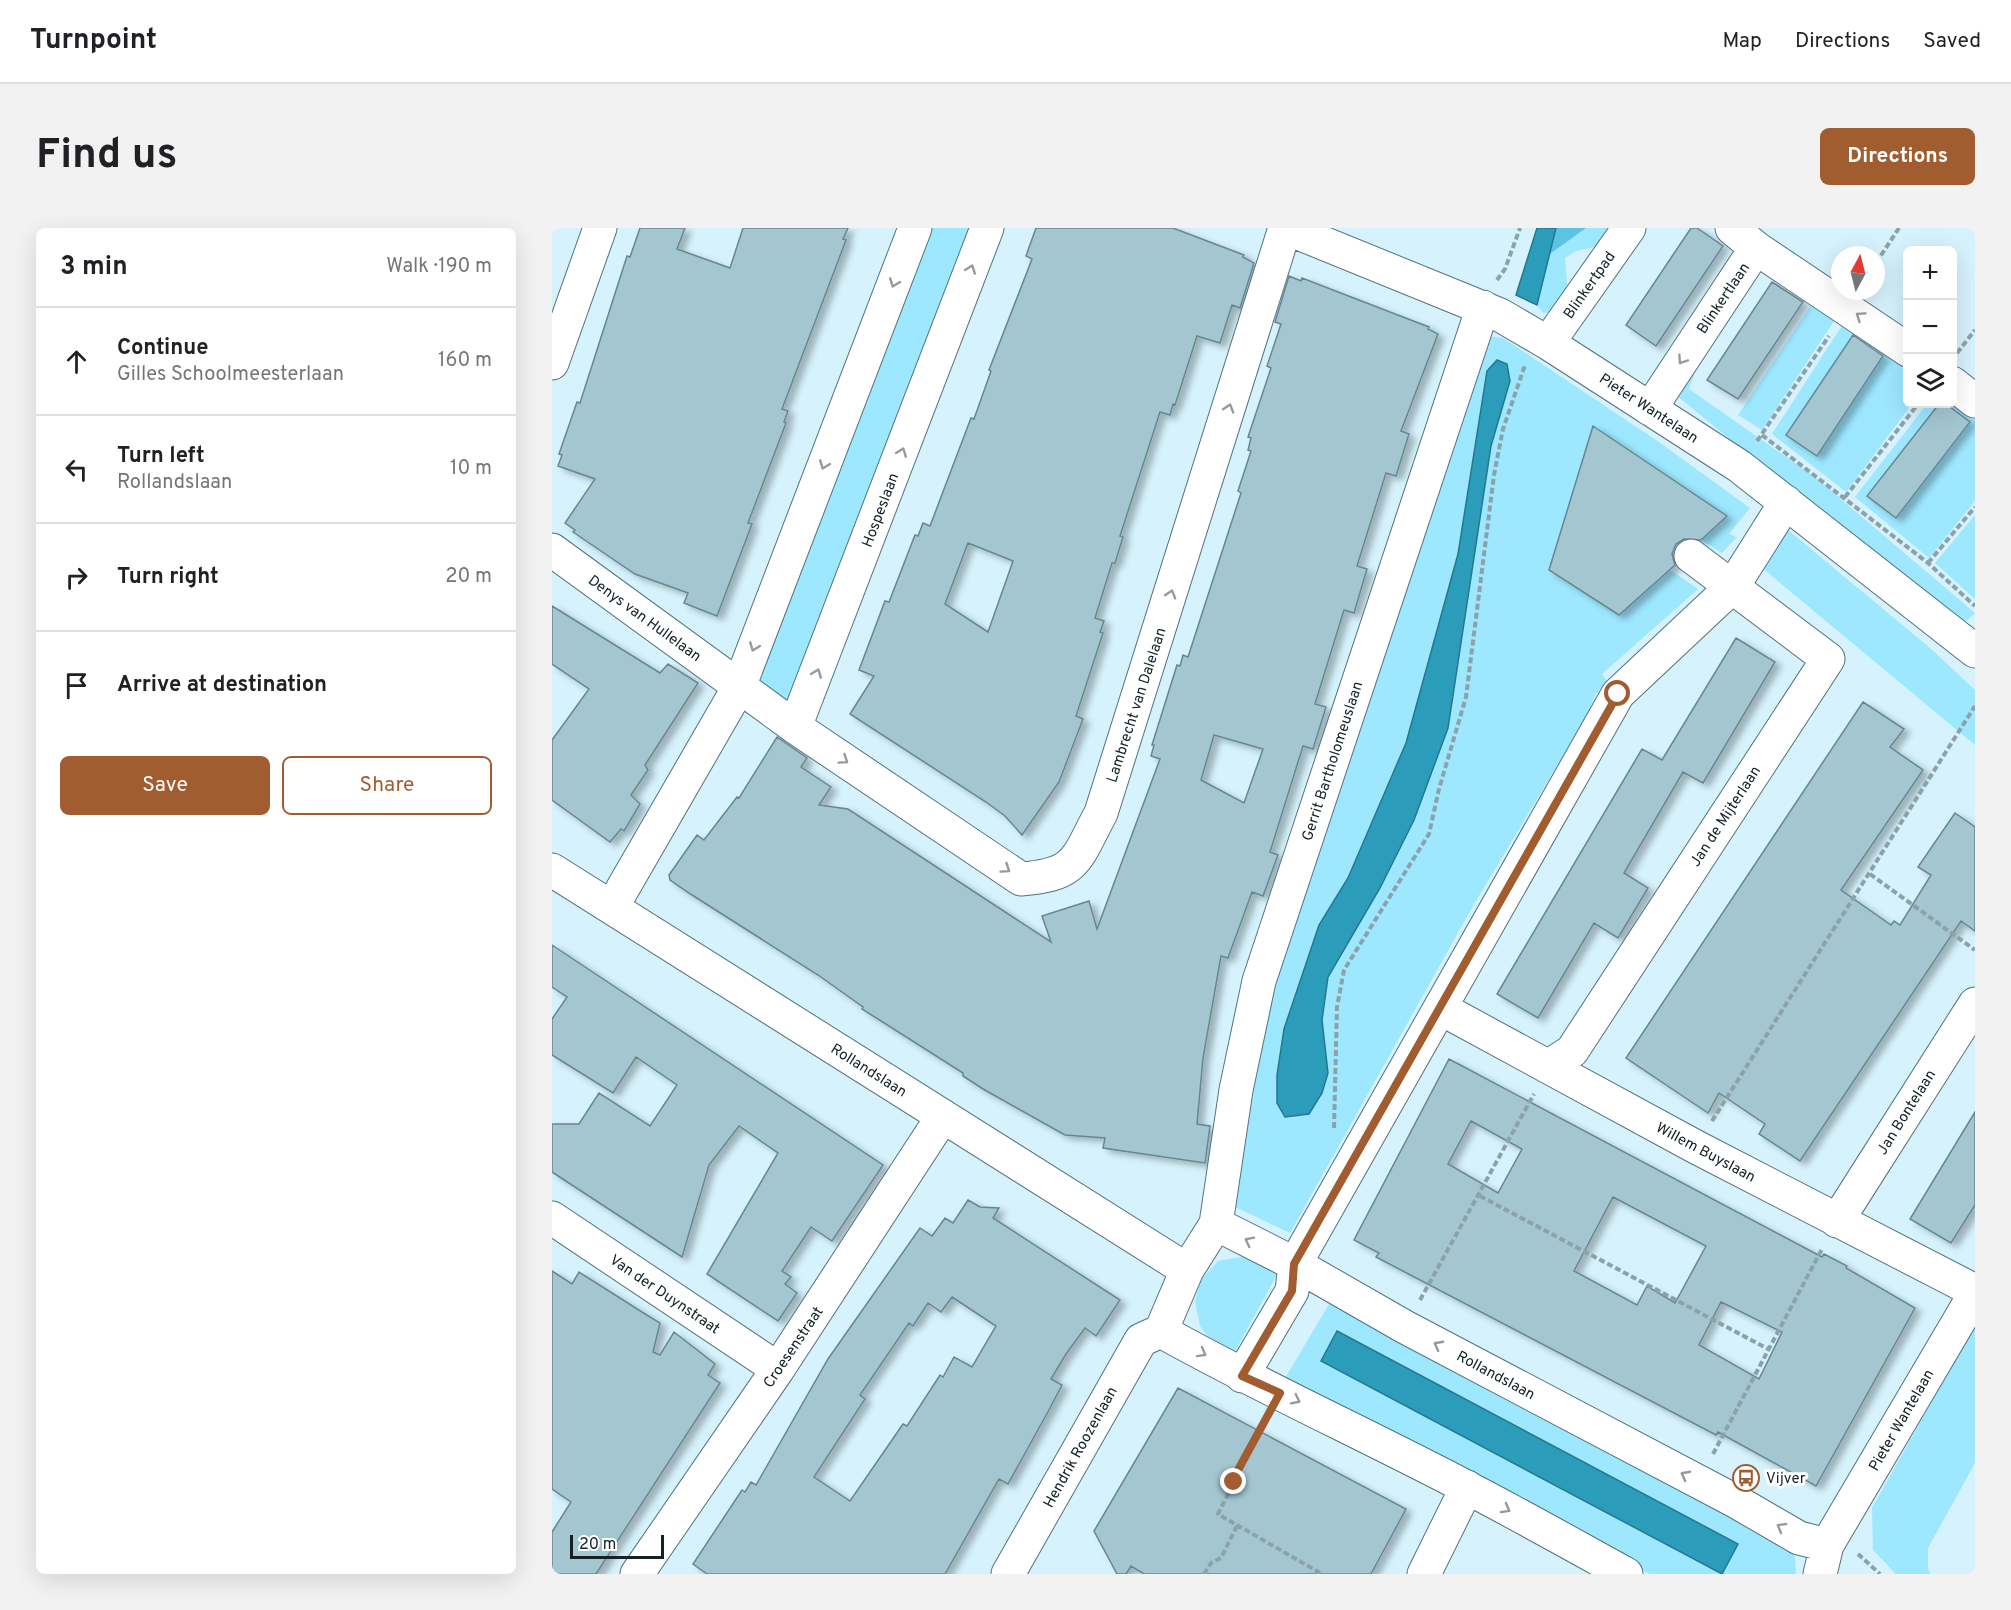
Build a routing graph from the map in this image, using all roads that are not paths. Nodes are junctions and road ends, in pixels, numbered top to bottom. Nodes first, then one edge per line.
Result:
1 (600, 228) edge
2 (915, 228) edge
3 (987, 228) edge
4 (1285, 228) edge
5 (1629, 228) edge
6 (1732, 228) edge
7 (1756, 248) junction
8 (1483, 307) junction
9 (1542, 340) junction
10 (1903, 346) edge
11 (552, 363) edge
12 (1957, 386) edge
13 (1975, 401) edge
14 (1650, 409) junction
15 (1786, 502) junction
16 (552, 550) edge
17 (1691, 556) dead end
18 (1733, 586) junction
19 (1974, 647) edge
20 (739, 687) junction
21 (795, 727) junction
22 (552, 870) edge
23 (612, 907) junction
24 (1975, 1004) edge
25 (1440, 1008) junction
26 (1548, 1067) junction
27 (943, 1116) junction
28 (1837, 1221) junction
29 (554, 1223) edge
30 (1216, 1224) junction
31 (1294, 1264) junction
32 (1187, 1270) junction
33 (1975, 1293) edge
34 (1161, 1331) junction
35 (778, 1369) junction
36 (1242, 1376) junction
37 (1467, 1487) junction
38 (1824, 1560) edge
39 (637, 1574) edge
40 (1008, 1574) edge
41 (1424, 1574) edge
42 (1626, 1574) edge

1 - 11 street
2 -> 20 street
21 -> 3 street, Hospeslaan
4 - 8 street, Pieter Wantelaan
21 -> 4 street, Lambrecht van Dalelaan
5 - 9 street, Blinkertpad
6 - 7 street
10 -> 7 street, Blinkertlaan
7 -> 14 street, Blinkertlaan
8 - 9 street, Pieter Wantelaan
8 - 30 street, Gerrit Bartholomeuslaan
9 - 14 street, Pieter Wantelaan
12 - 13 street
14 - 15 street, Pieter Wantelaan
15 - 18 street
15 - 19 street, Pieter Wantelaan
16 - 20 street, Denys van Hullelaan
17 - 18 street
18 - 25 street
18 - 26 street, Jan de Mijterlaan
20 - 21 street
20 - 23 street
22 - 23 street, Rollandslaan
23 - 27 street, Rollandslaan
24 - 28 street, Jan Bontelaan
25 - 26 street, Willem Buyslaan
25 - 31 street
26 - 28 street, Willem Buyslaan
27 - 32 street, Rollandslaan
27 - 35 street, Croesenstraat
28 - 33 street, Willem Buyslaan
29 - 35 street, Van der Duynstraat
31 -> 30 street, Rollandslaan
30 - 32 street
31 - 36 street
38 -> 31 street, Rollandslaan
32 - 34 street
33 - 38 street, Pieter Wantelaan
34 -> 36 street
34 - 40 street, Hendrik Roozenlaan
35 - 39 street, Croesenstraat
36 -> 37 street
37 - 41 street
37 -> 42 street

